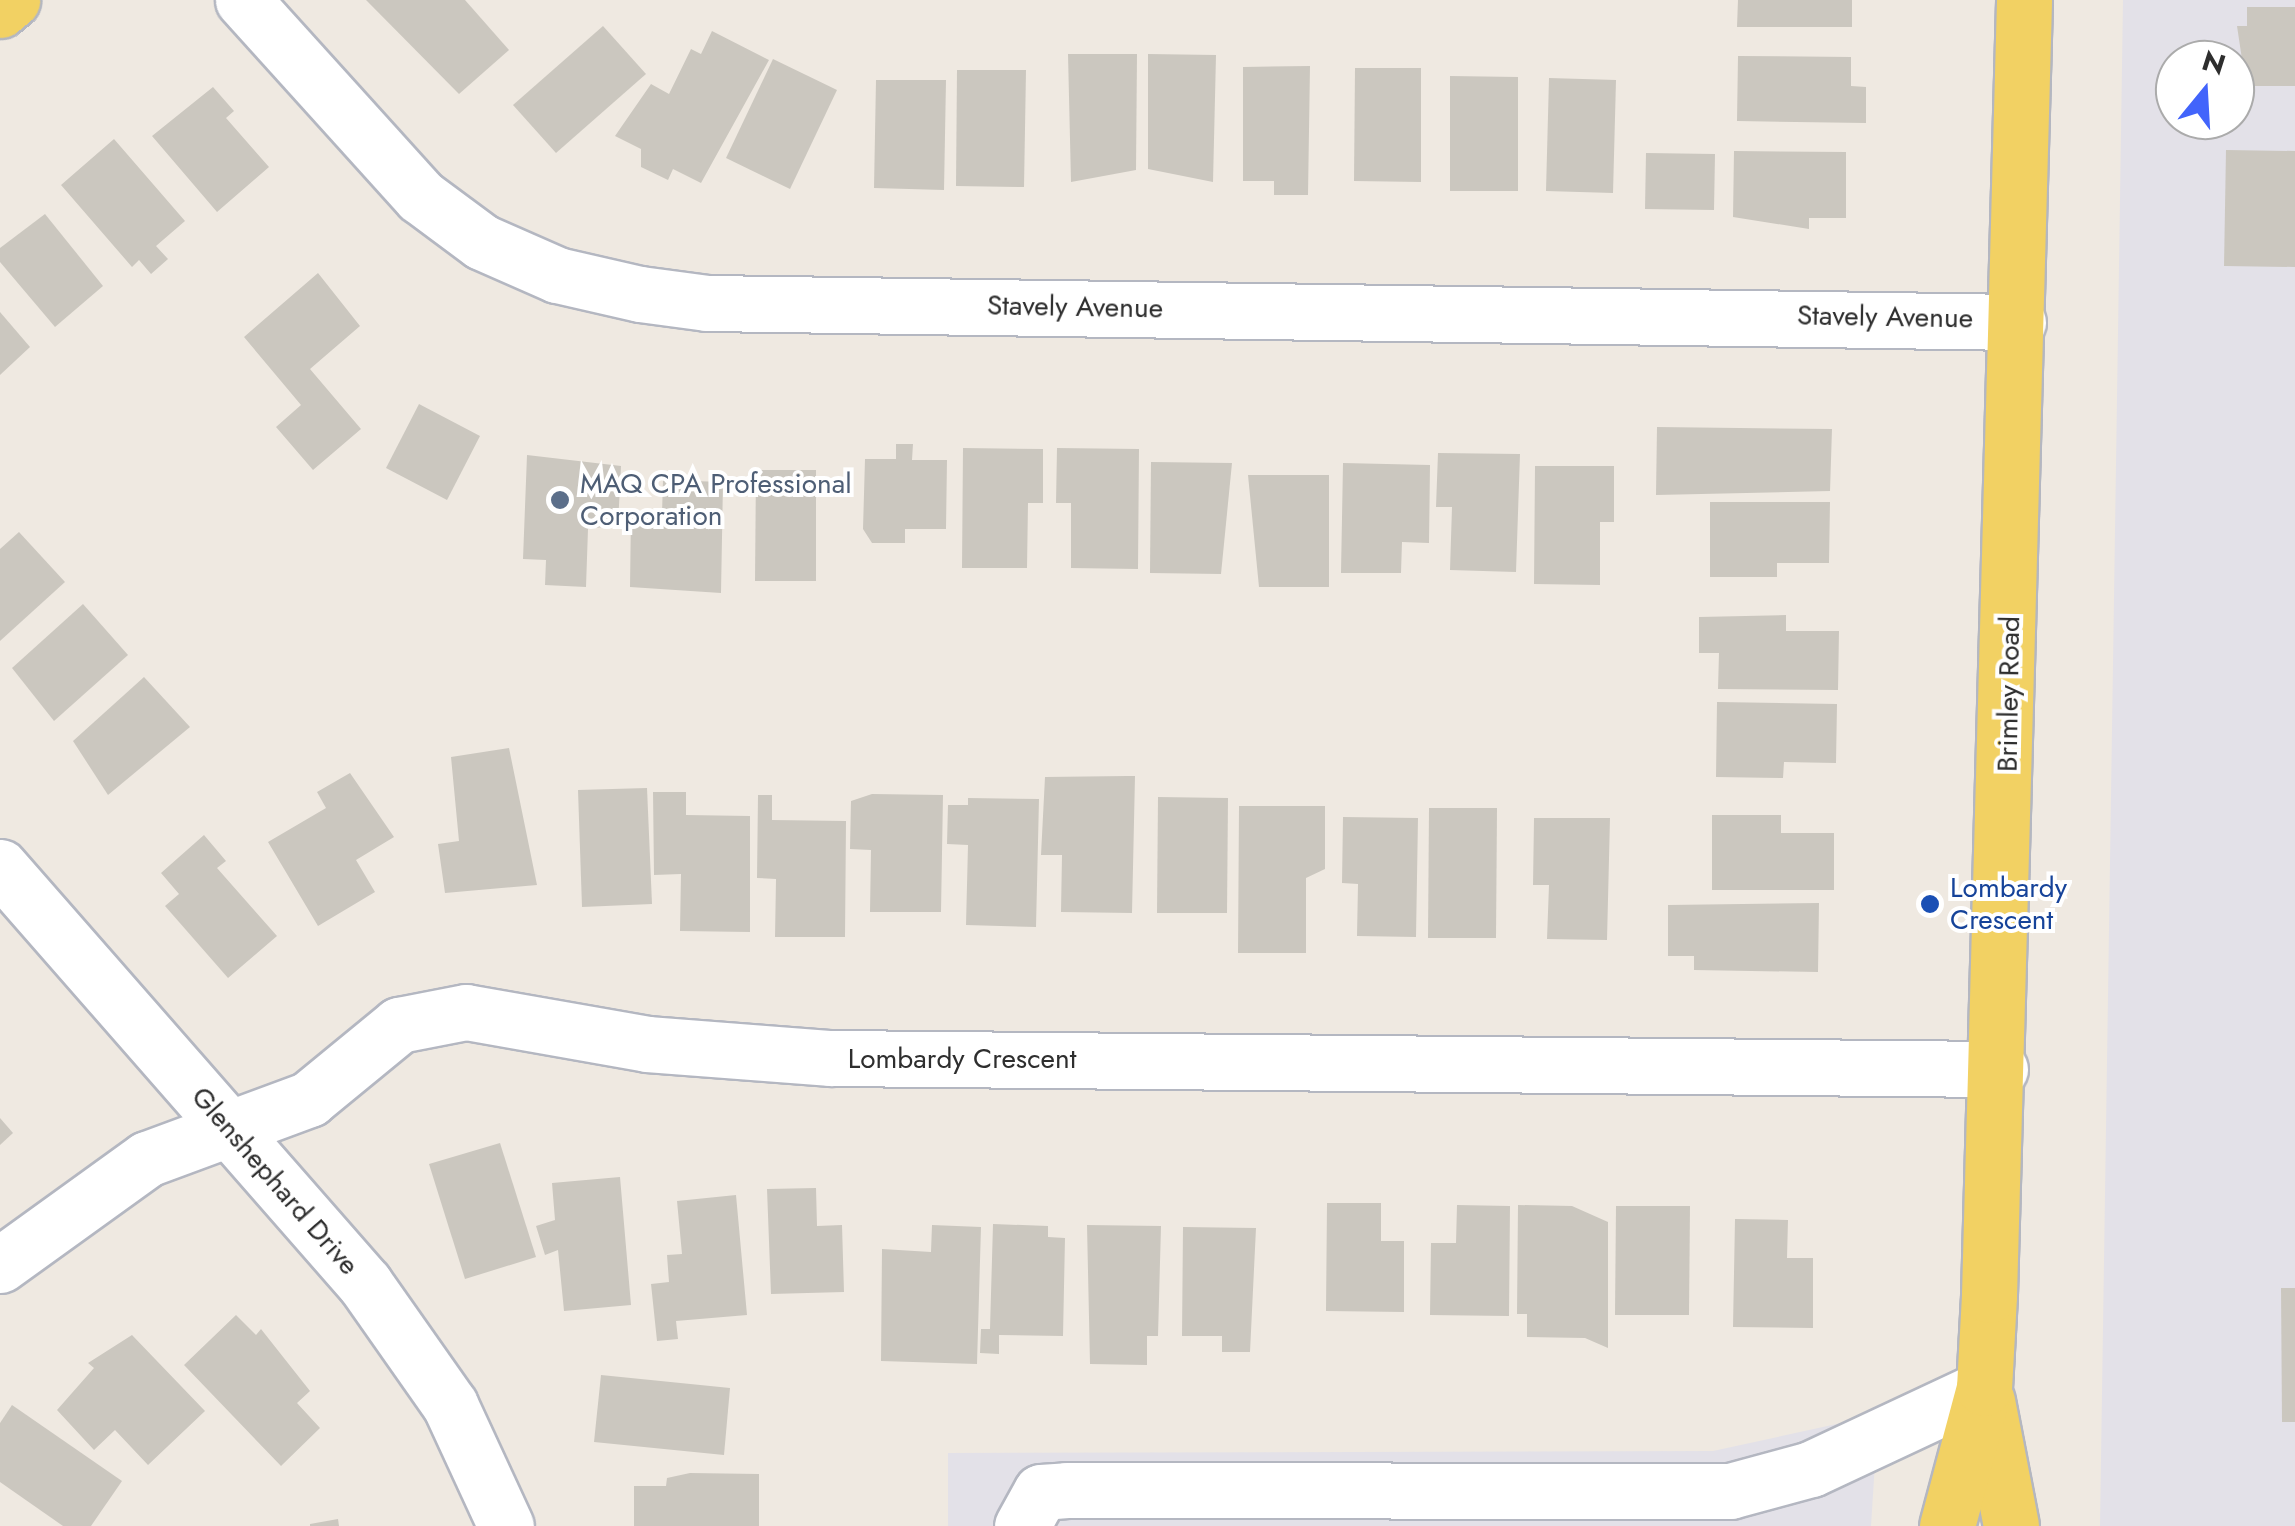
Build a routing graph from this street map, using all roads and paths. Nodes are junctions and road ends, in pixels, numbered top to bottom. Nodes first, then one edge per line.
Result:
1 (12, 0) edge
2 (243, 0) edge
3 (2024, 0) edge
4 (0, 10) edge
5 (2018, 322) junction
6 (0, 867) edge
7 (2000, 1070) junction
8 (228, 1128) junction
9 (0, 1265) edge
10 (1984, 1388) junction
11 (1774, 1503) edge
12 (1439, 1508) edge
13 (506, 1526) edge
14 (1022, 1526) edge
15 (1947, 1526) edge
16 (2011, 1526) edge

1 - 4 main road
2 - 5 street, Stavely Avenue
3 - 5 main road, Brimley Road
5 - 7 main road, Brimley Road
6 - 8 street, Glenshephard Drive
7 - 8 street, Lombardy Crescent
7 - 10 main road, Brimley Road
8 - 9 street, Lombardy Crescent
8 - 13 street, Glenshephard Drive
10 - 11 street
10 - 15 main road, Brimley Road
10 - 16 main road, Brimley Road
11 - 12 street
12 - 14 street

